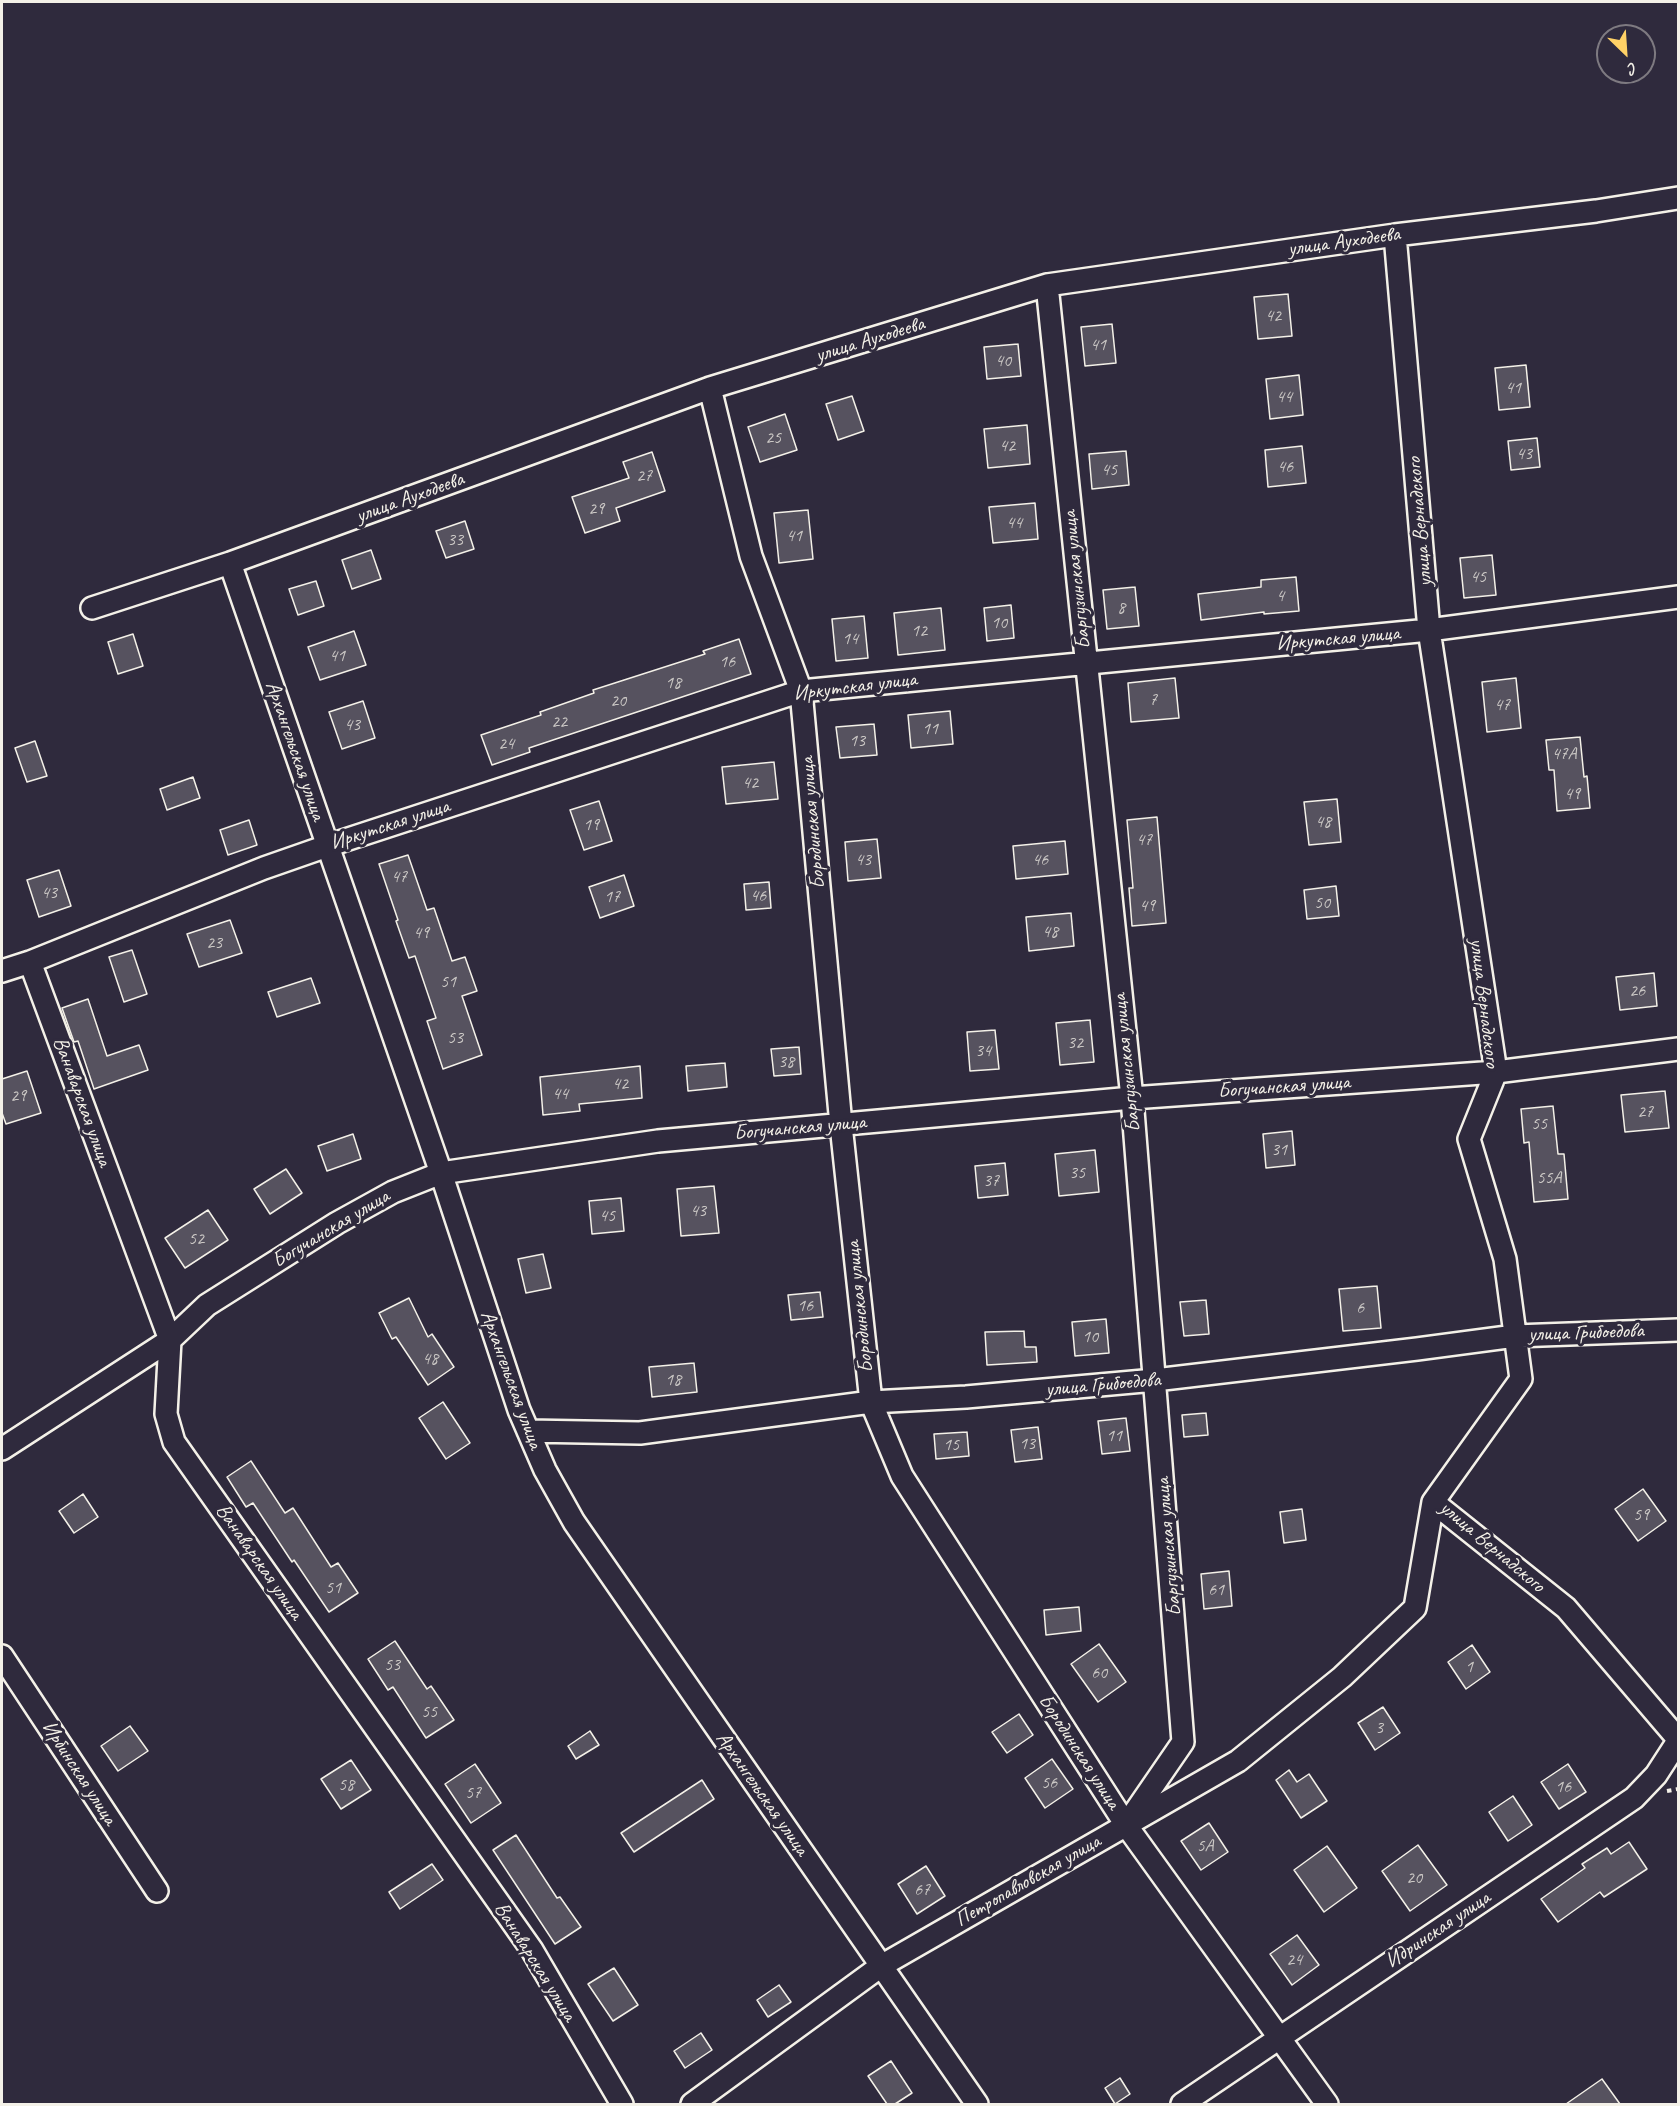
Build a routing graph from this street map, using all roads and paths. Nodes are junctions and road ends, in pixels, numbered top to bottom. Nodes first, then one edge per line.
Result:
1 (1678, 198) edge
2 (1395, 235) junction
3 (1047, 285) junction
4 (710, 388) junction
5 (230, 563) junction
6 (1678, 597) edge
7 (92, 608) dead end
8 (1429, 630) junction
9 (1086, 662) junction
10 (801, 691) junction
11 (327, 846) junction
12 (30, 962) junction
13 (2, 971) edge
14 (1678, 1049) edge
15 (1496, 1072) junction
16 (1132, 1098) junction
17 (841, 1125) junction
18 (441, 1173) junction
19 (1678, 1330) edge
20 (1515, 1336) junction
21 (170, 1340) junction
22 (1155, 1380) junction
23 (871, 1402) junction
24 (528, 1431) junction
25 (2, 1449) edge
26 (1433, 1502) junction
27 (2, 1656) edge
28 (1678, 1740) edge
29 (1126, 1825) junction
30 (157, 1891) dead end
31 (880, 1965) junction
32 (1280, 2037) junction
33 (622, 2104) edge
34 (692, 2104) edge
35 (977, 2104) edge
36 (1182, 2104) edge
37 (1327, 2104) edge

1 - 2 street, улица Ауходеева
2 - 3 street, улица Ауходеева
2 - 8 street, улица Вернадского
3 - 4 street, улица Ауходеева
3 - 9 street, Баргузинская улица
4 - 5 street, улица Ауходеева
4 - 10 street, Бородинская улица
5 - 7 street, улица Ауходеева
5 - 11 street, Архангельская улица
6 - 8 street, Иркутская улица
8 - 9 street, Иркутская улица
8 - 15 street, улица Вернадского
9 - 10 street, Иркутская улица
9 - 16 street, Баргузинская улица
10 - 11 street, Иркутская улица
10 - 17 street, Бородинская улица
11 - 12 street, Иркутская улица
11 - 18 street, Архангельская улица
12 - 13 street, Иркутская улица
12 - 21 street, Ванаварская улица
14 - 15 street, Богучанская улица
15 - 16 street, Богучанская улица
15 - 20 street, улица Вернадского
16 - 17 street, Богучанская улица
16 - 22 street, Баргузинская улица
17 - 18 street, Богучанская улица
17 - 23 street, Бородинская улица
18 - 21 street, Богучанская улица
18 - 24 street, Архангельская улица
19 - 20 street, улица Грибоедова
20 - 22 street, улица Грибоедова
20 - 26 street, улица Вернадского
21 - 25 street, Богучанская улица
21 - 33 street, Ванаварская улица
22 - 23 street, улица Грибоедова
22 - 29 street, Баргузинская улица
23 - 24 street, улица Грибоедова
23 - 29 street, Бородинская улица
24 - 31 street, Архангельская улица
26 - 28 street, улица Вернадского
26 - 29 street, Петропавловская улица
27 - 30 street, Ирбинская улица
28 - 32 street, Идринская улица
29 - 31 street, Петропавловская улица
29 - 32 street, Бородинская улица
31 - 34 street, Петропавловская улица
31 - 35 street, Архангельская улица
32 - 36 street, Идринская улица
32 - 37 street, Бородинская улица

